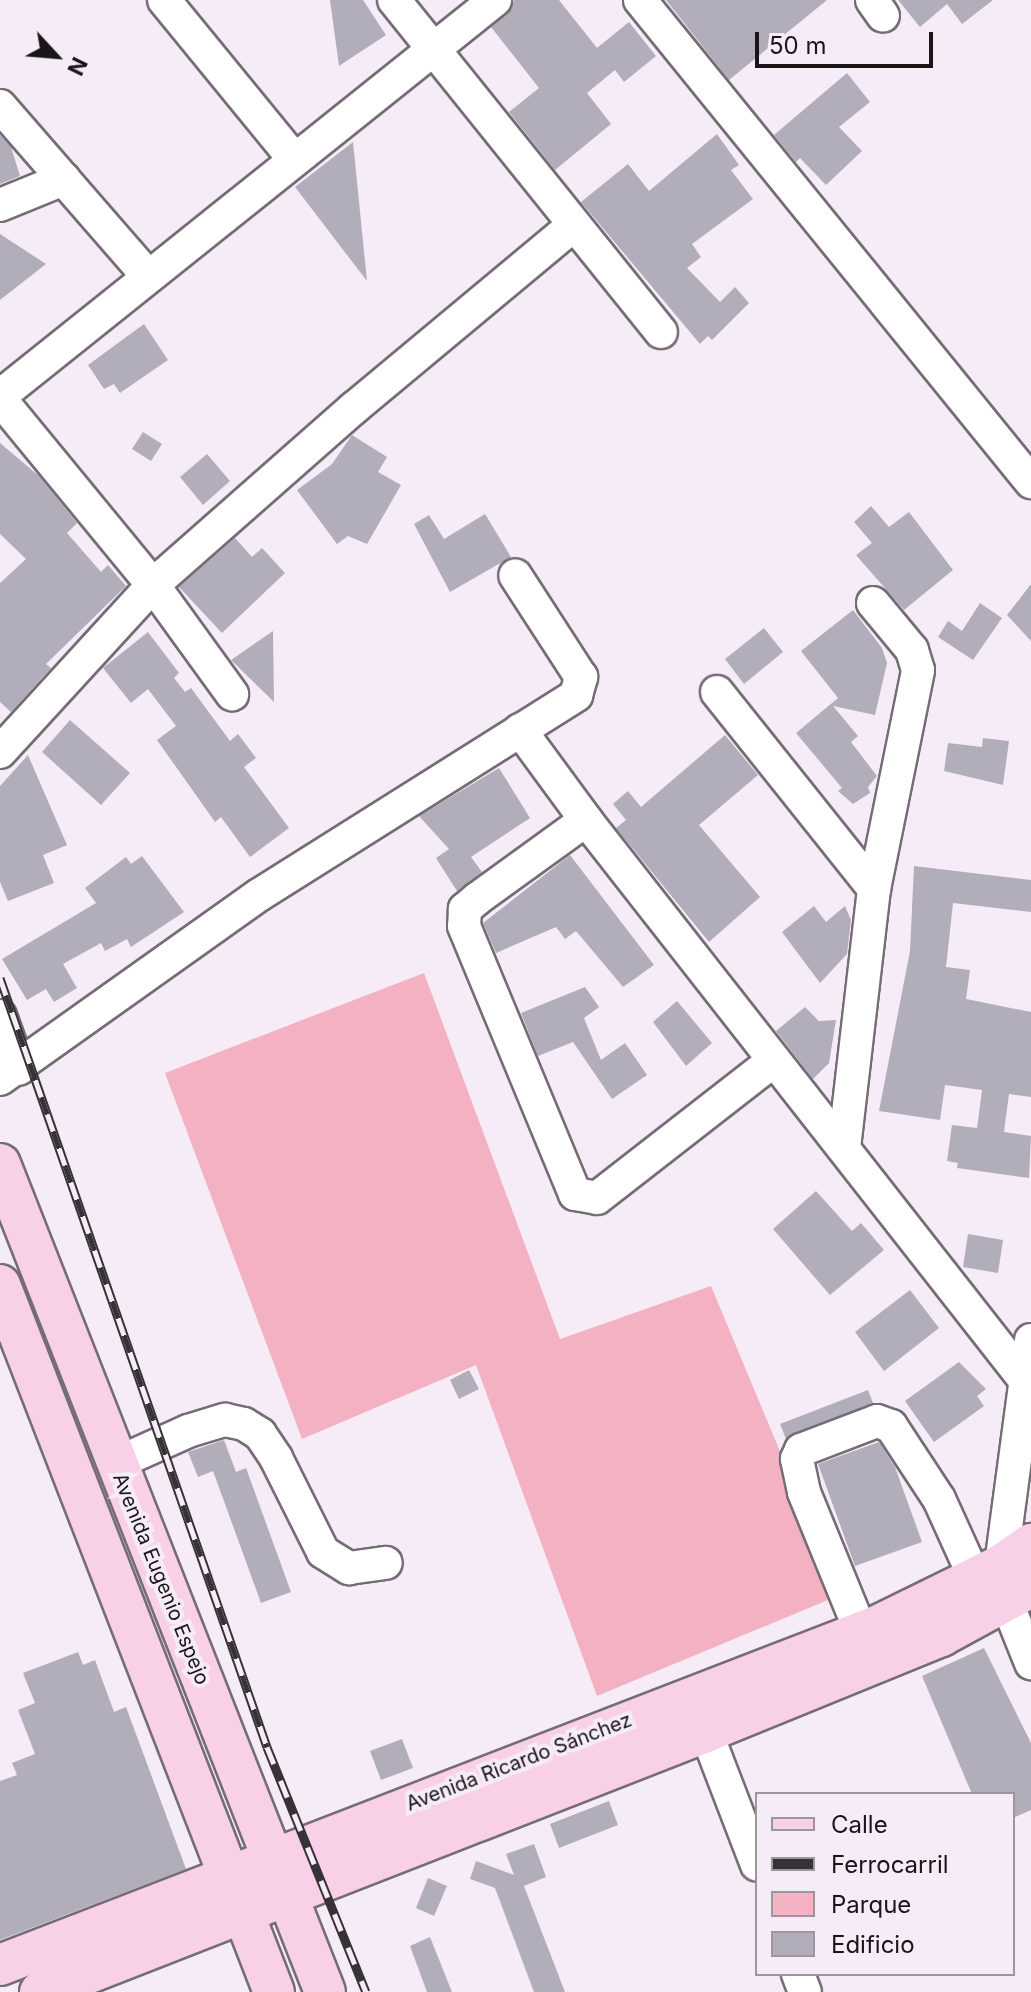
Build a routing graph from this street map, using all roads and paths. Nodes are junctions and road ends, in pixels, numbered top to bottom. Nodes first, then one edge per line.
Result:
1 (164, 0) edge
2 (394, 0) edge
3 (495, 0) edge
4 (640, 0) edge
5 (433, 47) junction
6 (0, 106) edge
7 (294, 159) junction
8 (64, 179) junction
9 (0, 205) edge
10 (574, 225) junction
11 (147, 275) junction
12 (661, 332) dead end
13 (0, 398) edge
14 (1031, 482) edge
15 (515, 575) dead end
16 (153, 585) junction
17 (873, 603) dead end
18 (717, 692) dead end
19 (232, 694) dead end
20 (520, 730) junction
21 (0, 752) edge
22 (586, 820) junction
23 (874, 889) junction
24 (0, 1016) edge
25 (774, 1060) junction
26 (9, 1074) edge
27 (844, 1148) junction
28 (0, 1164) edge
29 (53, 1304) junction
30 (5, 1310) edge
31 (1031, 1340) edge
32 (1025, 1380) junction
33 (115, 1464) junction
34 (386, 1563) dead end
35 (1009, 1575) edge
36 (861, 1632) junction
37 (1031, 1663) edge
38 (706, 1732) junction
39 (270, 1857) junction
40 (755, 1860) edge
41 (228, 1875) junction
42 (286, 1895) junction
43 (242, 1913) junction
44 (0, 1965) edge
45 (40, 1992) edge
46 (274, 1992) edge
47 (325, 1992) edge

1 - 7 street
2 - 5 street
3 - 5 street
4 - 14 street
5 - 7 street
5 - 10 street
6 - 8 street
7 - 11 street
8 - 9 street
8 - 11 street
10 - 12 street
10 - 16 street
11 - 13 street
13 - 16 street
15 - 20 street
16 - 19 street
16 - 21 street
17 - 23 street
18 - 23 street
20 - 22 street
20 - 26 street
22 - 25 street
22 - 25 street
23 - 27 street
24 - 26 street
25 - 27 street
27 - 32 street
28 - 29 main road, Avenida Eugenio Espejo
29 - 30 street
29 - 33 main road, Avenida Eugenio Espejo
30 - 41 main road
31 - 32 street
32 - 35 street
33 - 34 street
33 - 39 main road, Avenida Eugenio Espejo
35 - 36 main road, Avenida Ricardo Sánchez
35 - 36 street
35 - 37 street
35 - 38 main road, Avenida Ricardo Sánchez
36 - 39 main road, Avenida Ricardo Sánchez
38 - 40 street
38 - 42 main road, Avenida Ricardo Sánchez
39 - 41 main road, Avenida Ricardo Sánchez
39 - 42 main road, Avenida Eugenio Espejo
41 - 43 main road
41 - 44 main road, Avenida Ricardo Sánchez
42 - 43 main road, Avenida Ricardo Sánchez
42 - 47 main road, Avenida Eugenio Espejo
43 - 45 main road, Avenida Ricardo Sánchez
43 - 46 main road

